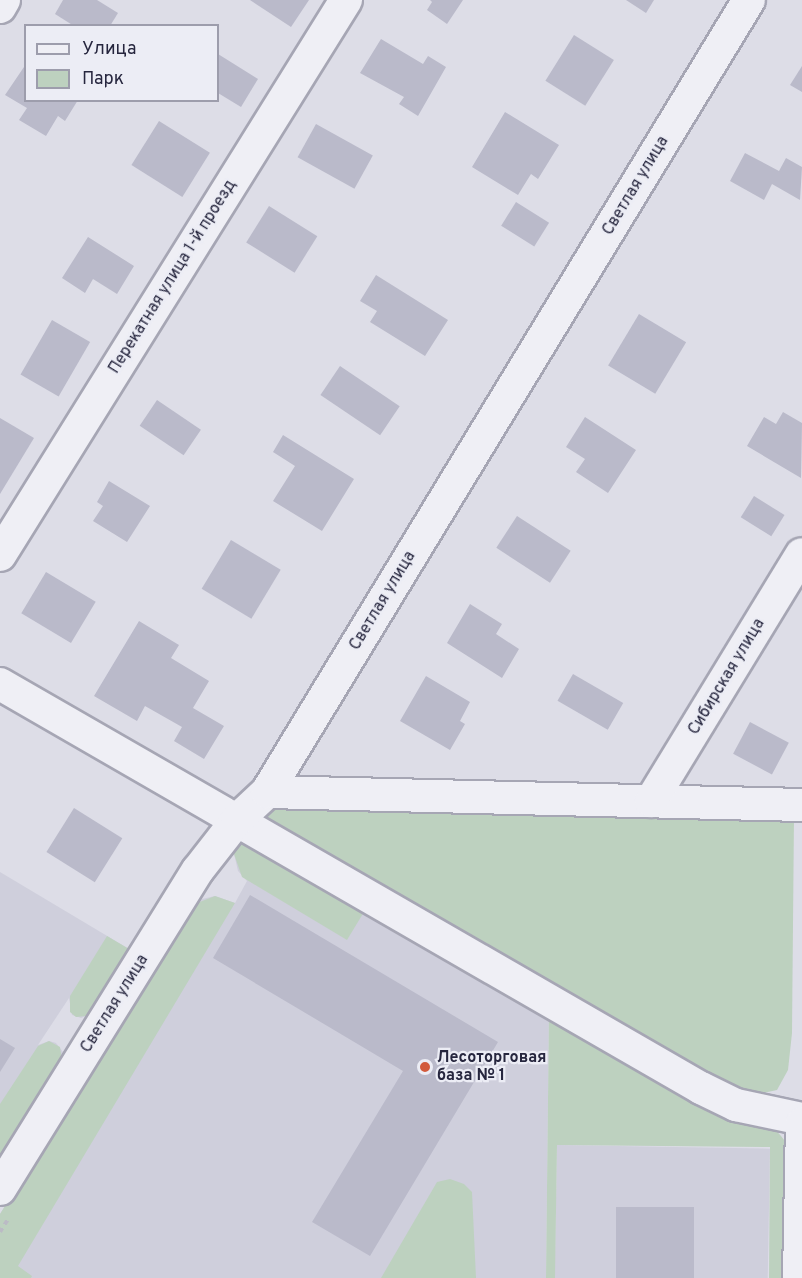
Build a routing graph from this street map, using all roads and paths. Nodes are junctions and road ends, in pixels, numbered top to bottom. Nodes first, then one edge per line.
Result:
1 (4, 0) edge
2 (346, 0) edge
3 (749, 0) edge
4 (0, 7) edge
5 (802, 554) edge
6 (0, 555) edge
7 (0, 684) edge
8 (267, 792) junction
9 (651, 801) junction
10 (802, 805) edge
11 (237, 820) junction
12 (802, 1121) edge
13 (0, 1189) edge
14 (799, 1278) edge

1 - 4 street
2 - 6 street, Перекатная улица 1-й проезд
3 - 8 street, Светлая улица
5 - 9 street, Сибирская улица
7 - 11 street
8 - 9 street
8 - 11 street, Светлая улица
9 - 10 street
11 - 12 street
11 - 13 street, Светлая улица
12 - 14 street

